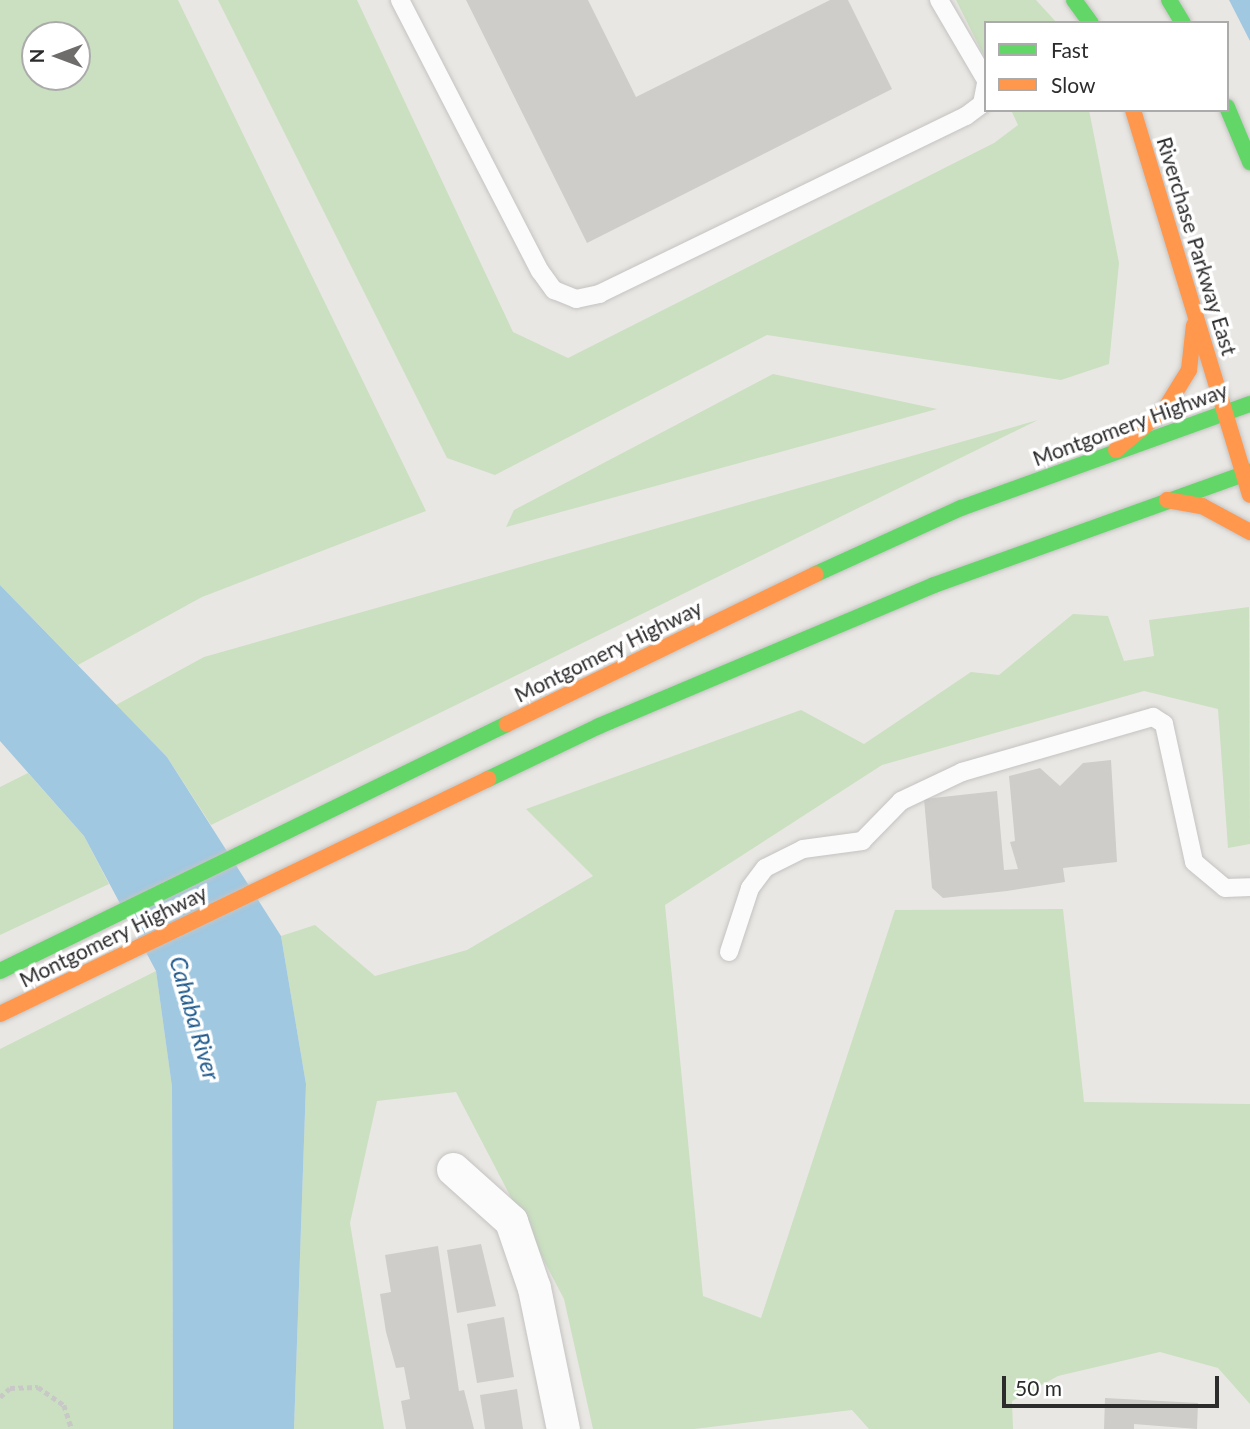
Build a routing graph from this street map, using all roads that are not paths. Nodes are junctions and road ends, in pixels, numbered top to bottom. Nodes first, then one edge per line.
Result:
1 (400, 0) edge
2 (939, 0) edge
3 (1074, 0) edge
4 (1168, 0) edge
5 (1090, 21) edge
6 (1182, 21) edge
7 (984, 79) edge
8 (984, 93) edge
9 (1134, 112) edge
10 (1229, 112) edge
11 (1250, 162) edge
12 (1185, 267) junction
13 (1250, 404) edge
14 (1223, 412) junction
15 (1116, 450) junction
16 (1247, 473) edge
17 (1250, 495) edge
18 (1167, 500) junction
19 (1250, 532) edge
20 (1250, 887) edge
21 (729, 952) dead end
22 (0, 971) edge
23 (0, 1014) edge
24 (453, 1169) dead end
25 (563, 1429) edge

1 - 8 lane
2 - 7 lane
3 - 5 main road
4 - 6 main road
9 - 12 main road, Riverchase Parkway East
10 - 11 main road
12 - 14 main road, Riverchase Parkway East
12 - 15 main road
13 - 14 main road, Montgomery Highway
14 - 15 main road, Montgomery Highway
14 - 16 main road, Riverchase Parkway East
15 - 22 main road, Montgomery Highway
16 - 17 main road, Riverchase Parkway East
16 - 18 main road, Montgomery Highway
18 - 19 main road
18 - 23 main road, Montgomery Highway
20 - 21 lane
24 - 25 street

